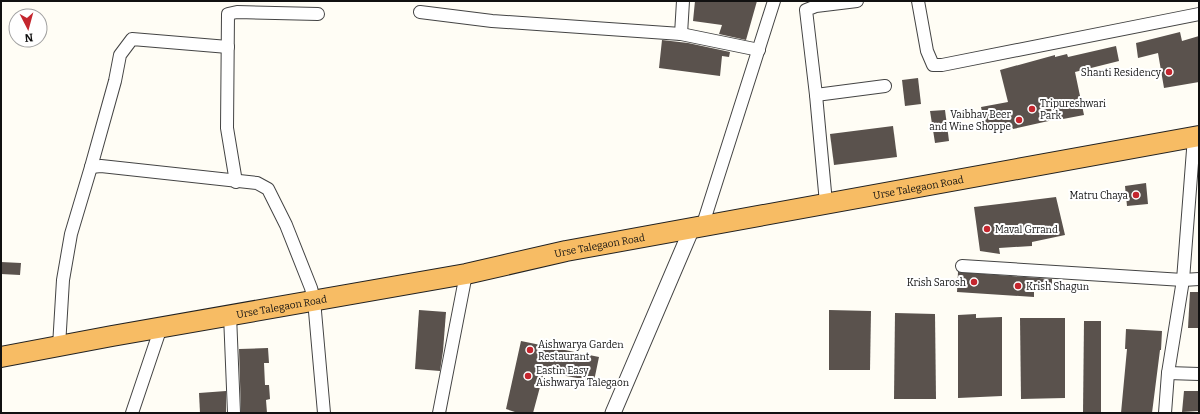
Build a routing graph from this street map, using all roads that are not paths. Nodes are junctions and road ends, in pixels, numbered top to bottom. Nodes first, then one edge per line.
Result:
1 (683, 1) edge
2 (774, 1) edge
3 (857, 1) edge
4 (918, 1) edge
5 (420, 12) dead end
6 (318, 14) dead end
7 (1199, 14) edge
8 (681, 34) junction
9 (228, 47) junction
10 (759, 50) junction
11 (885, 86) dead end
12 (816, 95) junction
13 (1196, 137) edge
14 (91, 167) junction
15 (236, 182) junction
16 (826, 203) junction
17 (697, 228) junction
18 (962, 266) dead end
19 (466, 274) junction
20 (1199, 279) edge
21 (1183, 280) junction
22 (314, 300) junction
23 (230, 315) junction
24 (162, 327) junction
25 (59, 346) junction
26 (1, 357) edge
27 (1168, 373) junction
28 (1199, 374) edge
29 (132, 413) edge
30 (234, 413) edge
31 (324, 413) edge
32 (439, 413) edge
33 (613, 413) edge
34 (1165, 413) edge

1 - 8 street
2 - 10 street
3 - 12 street
4 - 7 street
5 - 8 street
6 - 9 street
8 - 10 street
9 - 14 street
9 - 15 street
10 - 17 street
11 - 12 street
12 - 16 street
13 - 16 highway, Urse Talegaon Road
13 - 21 street
14 - 15 street
14 - 25 street
15 - 22 street
16 - 17 highway, Urse Talegaon Road
17 - 19 highway, Urse Talegaon Road
17 - 33 street
18 - 21 street
19 - 22 highway, Urse Talegaon Road
19 - 32 street
20 - 21 street
21 - 27 street
22 - 23 highway, Urse Talegaon Road
22 - 31 street
23 - 24 highway, Urse Talegaon Road
23 - 30 street
24 - 25 highway, Urse Talegaon Road
24 - 29 street
25 - 26 highway, Urse Talegaon Road
27 - 28 street
27 - 34 street

